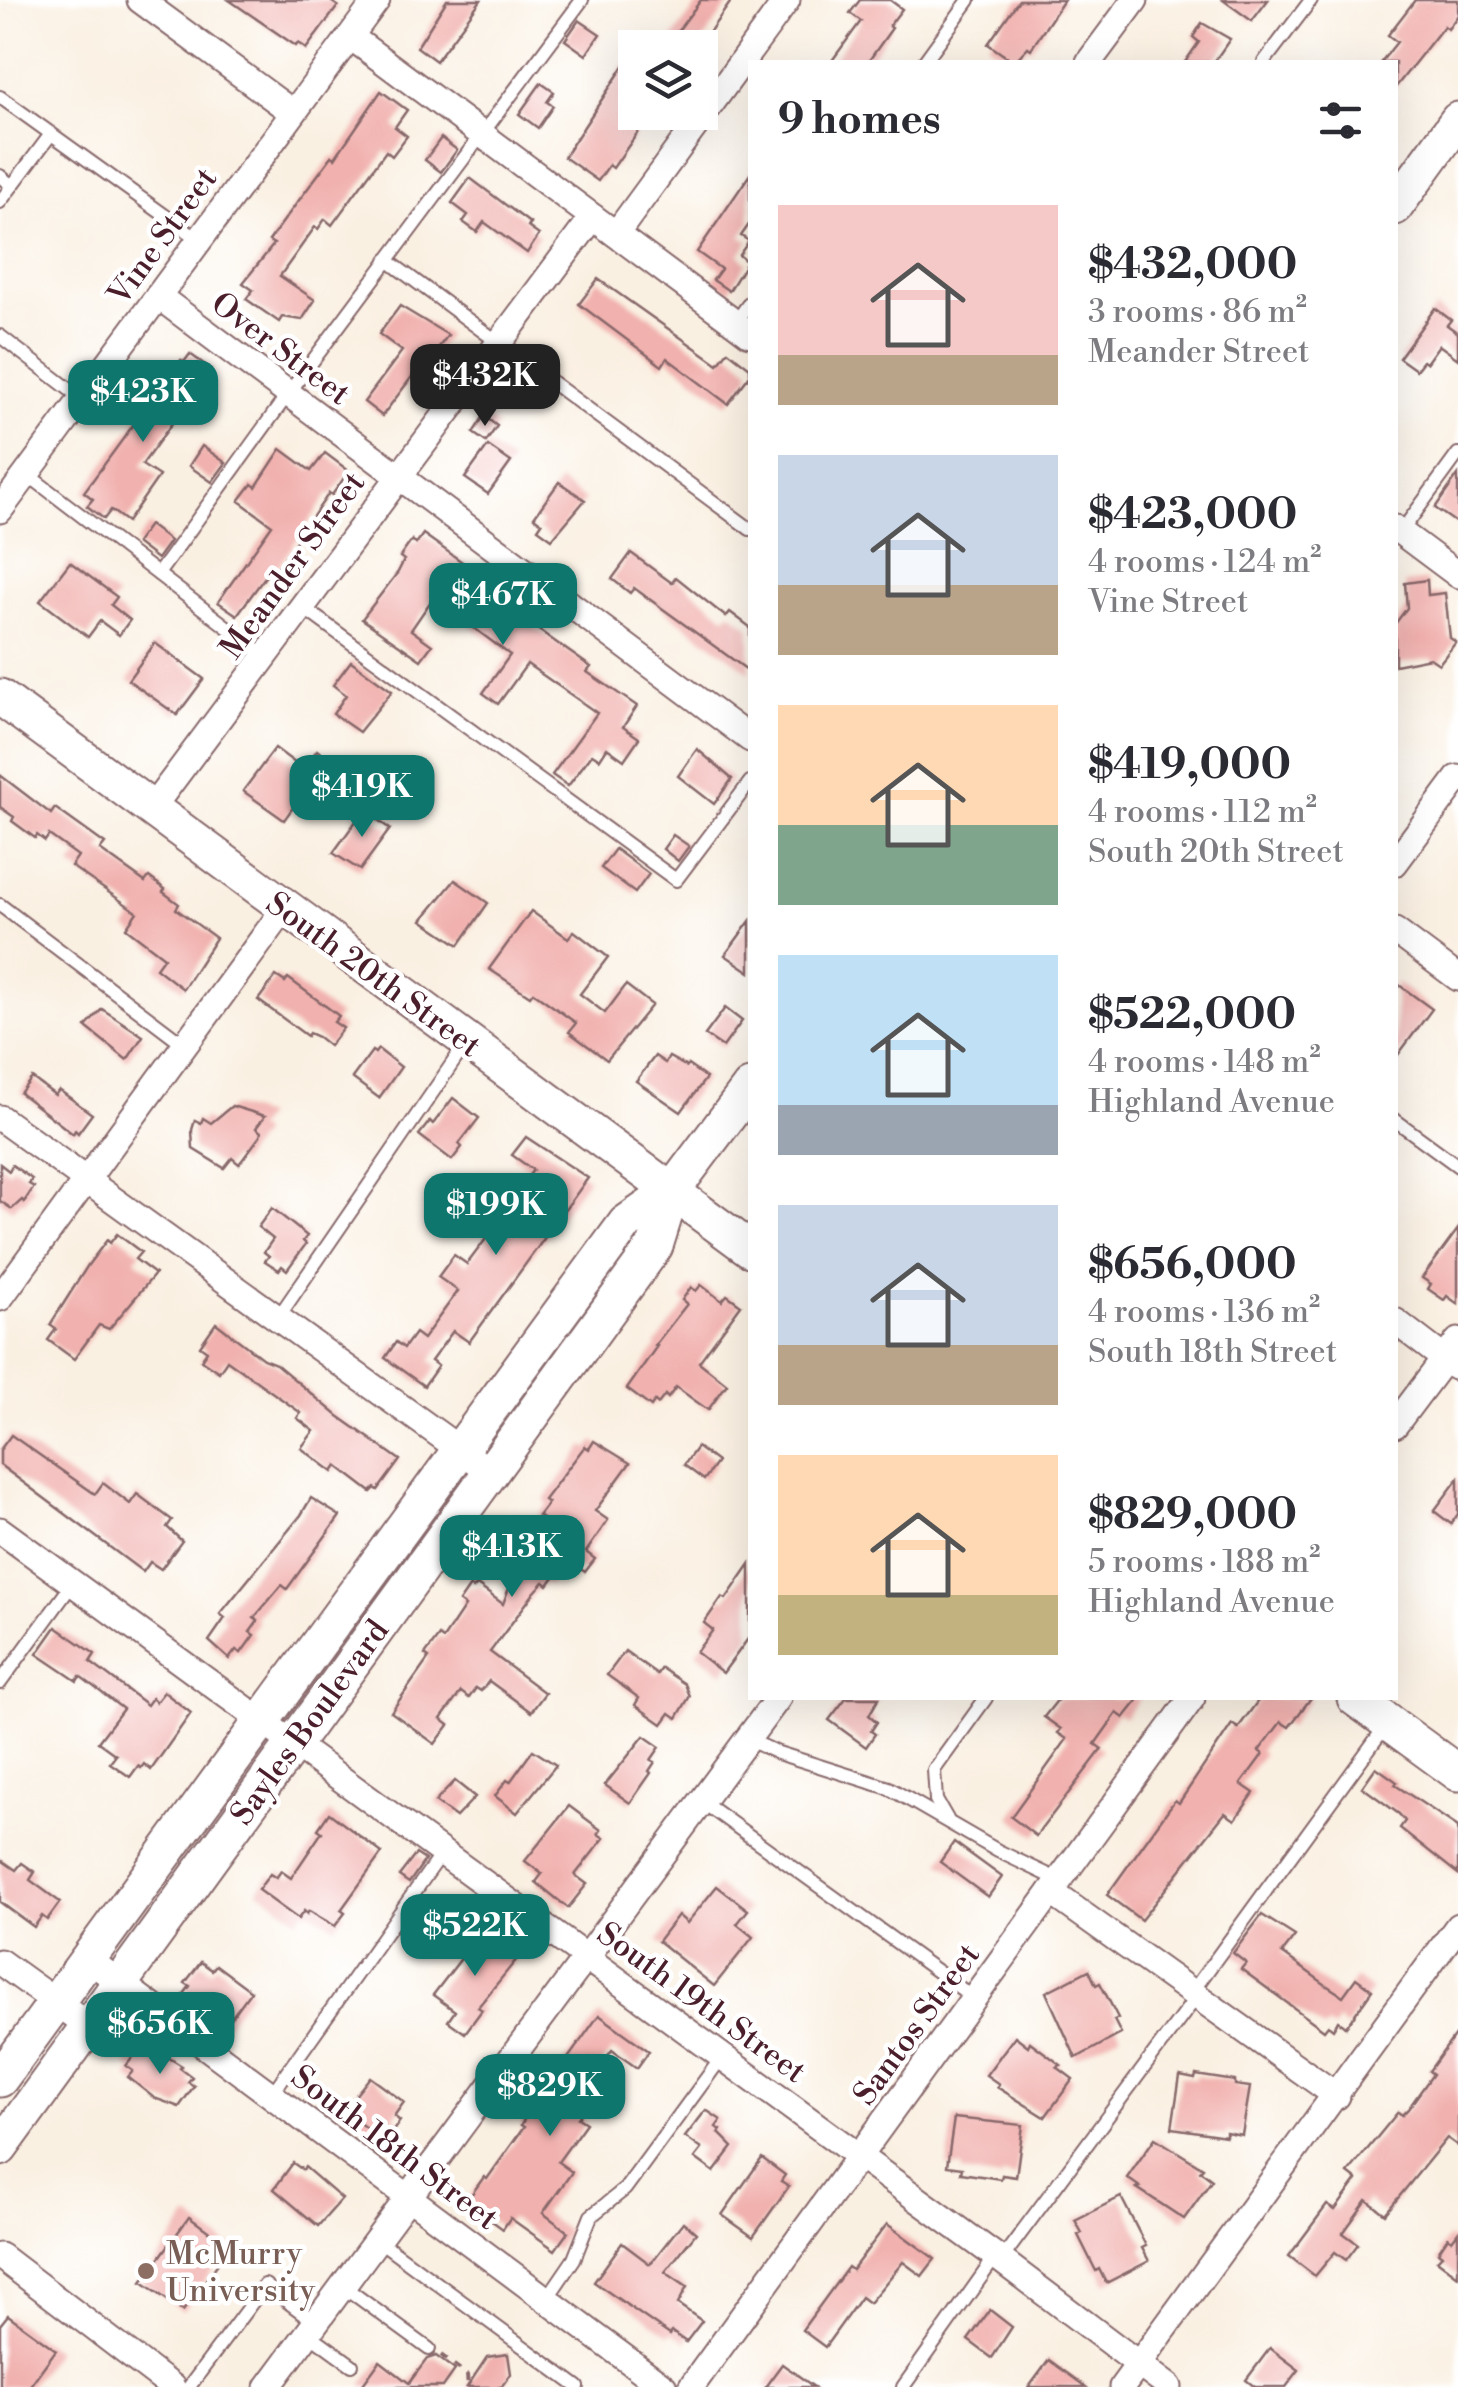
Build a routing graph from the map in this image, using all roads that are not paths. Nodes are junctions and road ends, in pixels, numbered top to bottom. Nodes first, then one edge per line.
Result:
1 (140, 0) edge
2 (377, 0) edge
3 (582, 0) edge
4 (787, 0) edge
5 (969, 0) edge
6 (1134, 0) edge
7 (1311, 0) edge
8 (351, 37) junction
9 (925, 60) edge
10 (1090, 60) edge
11 (1266, 60) edge
12 (0, 97) edge
13 (292, 112) junction
14 (1458, 120) edge
15 (51, 134) junction
16 (482, 134) junction
17 (0, 176) edge
18 (12, 186) junction
19 (0, 202) edge
20 (1398, 204) edge
21 (593, 217) junction
22 (616, 234) junction
23 (199, 240) junction
24 (388, 260) junction
25 (158, 296) junction
26 (745, 320) edge
27 (0, 336) edge
28 (498, 343) junction
29 (288, 394) junction
30 (82, 398) junction
31 (1458, 454) edge
32 (27, 474) junction
33 (398, 476) junction
34 (0, 510) edge
35 (748, 527) edge
36 (1398, 530) edge
37 (158, 574) junction
38 (1458, 574) edge
39 (301, 606) junction
40 (265, 656) junction
41 (0, 697) edge
42 (747, 730) edge
43 (1458, 778) edge
44 (748, 785) edge
45 (152, 808) junction
46 (1398, 859) edge
47 (0, 905) edge
48 (285, 908) junction
49 (1398, 934) edge
50 (1458, 978) edge
51 (467, 1042) junction
52 (185, 1045) junction
53 (748, 1090) edge
54 (0, 1118) edge
55 (1398, 1122) edge
56 (1458, 1166) edge
57 (86, 1181) junction
58 (672, 1191) junction
59 (748, 1248) edge
60 (0, 1298) edge
61 (277, 1318) junction
62 (1398, 1323) edge
63 (1453, 1356) edge
64 (1398, 1421) edge
65 (460, 1450) junction
66 (491, 1472) junction
67 (0, 1530) edge
68 (73, 1583) junction
69 (0, 1682) edge
70 (776, 1700) edge
71 (985, 1700) edge
72 (1191, 1700) edge
73 (1358, 1700) edge
74 (262, 1721) junction
75 (1388, 1722) junction
76 (747, 1739) junction
77 (294, 1744) junction
78 (1458, 1773) edge
79 (701, 1801) junction
80 (948, 1821) junction
81 (442, 1853) junction
82 (1055, 1886) junction
83 (1458, 1926) edge
84 (586, 1957) junction
85 (88, 1959) junction
86 (0, 1962) edge
87 (120, 1982) junction
88 (1194, 1994) junction
89 (974, 1998) junction
90 (56, 2003) junction
91 (88, 2026) junction
92 (722, 2057) junction
93 (0, 2079) edge
94 (271, 2096) junction
95 (1337, 2096) junction
96 (0, 2148) edge
97 (860, 2157) junction
98 (407, 2198) junction
99 (377, 2239) junction
100 (0, 2256) edge
101 (998, 2258) junction
102 (343, 2286) junction
103 (546, 2300) junction
104 (312, 2328) junction
105 (431, 2349) road end
106 (352, 2365) dead end
107 (1139, 2365) junction
108 (172, 2387) edge
109 (189, 2387) edge
110 (268, 2387) edge
111 (578, 2387) edge
112 (664, 2387) edge
113 (692, 2387) edge
114 (902, 2387) edge
115 (1122, 2387) edge
116 (1170, 2387) edge

1 - 13 street
2 - 8 street, Vine Street
3 - 16 lane
4 - 22 street
5 - 9 lane
6 - 10 street
7 - 11 lane
8 - 13 street, Vine Street
8 - 16 street
12 - 15 lane
13 - 23 street, Vine Street
14 - 20 main road
15 - 18 lane
15 - 23 lane
16 - 21 street
16 - 24 lane
17 - 18 lane
18 - 19 lane
21 - 22 street
21 - 28 street, Meander Street
22 - 26 street
23 - 25 street, Vine Street
24 - 28 lane
24 - 29 lane
25 - 29 street, Over Street
25 - 30 street, Vine Street
27 - 30 lane
28 - 33 street, Meander Street
28 - 35 lane
29 - 33 street, Over Street
29 - 37 lane
30 - 32 street, Vine Street
31 - 36 lane
32 - 34 street, Vine Street
32 - 37 lane
33 - 39 street, Meander Street
33 - 42 street, Over Street
36 - 38 street
37 - 40 lane
39 - 40 street, Meander Street
39 - 44 lane
40 - 45 street, Meander Street
41 - 45 main road, South 20th Street
43 - 46 street
45 - 48 main road, South 20th Street
47 - 52 lane
48 - 51 main road, South 20th Street
48 - 52 street
49 - 50 street
51 - 58 main road, South 20th Street
51 - 61 lane
52 - 57 street
53 - 58 main road, Sayles Boulevard
54 - 57 street
55 - 56 lane
57 - 60 street
57 - 61 street
58 - 59 main road, South 20th Street
58 - 65 main road, Sayles Boulevard
58 - 66 main road, Sayles Boulevard
61 - 65 street
62 - 63 street
63 - 64 street
65 - 66 street
65 - 74 main road, Sayles Boulevard
66 - 77 main road, Sayles Boulevard
67 - 68 street, South 19th Street
68 - 69 lane
68 - 74 street, South 19th Street
70 - 76 street
71 - 80 lane
72 - 82 street, Santos Street
73 - 75 main road
74 - 77 street, South 19th Street
74 - 85 main road, Sayles Boulevard
75 - 78 main road
75 - 88 lane
76 - 79 street
76 - 80 lane
77 - 81 street, South 19th Street
77 - 87 main road, Sayles Boulevard
79 - 84 street
79 - 89 lane
80 - 82 lane
81 - 84 street, South 19th Street
81 - 94 lane
82 - 88 street
82 - 89 street, Santos Street
83 - 95 street
84 - 92 street, South 19th Street
84 - 98 street
85 - 87 street, South 18th Street
85 - 90 main road, Sayles Boulevard
86 - 90 street
87 - 91 main road, Sayles Boulevard
87 - 94 street, South 18th Street
88 - 95 street
88 - 101 lane
89 - 97 street, Santos Street
90 - 91 street
90 - 93 main road, Sayles Boulevard
91 - 96 main road, Sayles Boulevard
92 - 97 street, South 19th Street
92 - 103 lane
94 - 98 street, South 18th Street
95 - 107 street
97 - 101 street, South 19th Street
97 - 113 street, Santos Street
98 - 99 street
98 - 103 street, South 18th Street
99 - 102 street
99 - 111 lane
100 - 108 street
101 - 107 street, South 19th Street
101 - 114 lane
102 - 104 street
102 - 105 lane
103 - 112 street, South 18th Street
104 - 106 lane
104 - 109 lane
104 - 110 street
107 - 115 street
107 - 116 street, South 19th Street

